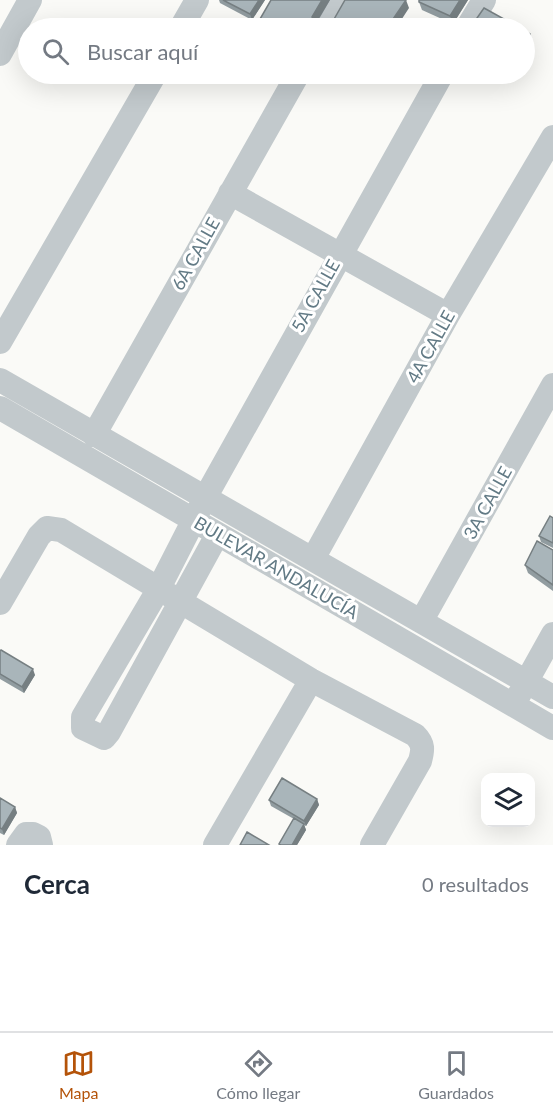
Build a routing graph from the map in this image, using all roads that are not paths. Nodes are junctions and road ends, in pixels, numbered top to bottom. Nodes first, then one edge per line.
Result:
1 (30, 0) edge
2 (197, 0) edge
3 (340, 0) edge
4 (484, 0) edge
5 (20, 18) edge
6 (187, 18) edge
7 (330, 18) edge
8 (473, 18) edge
9 (18, 22) edge
10 (0, 54) edge
11 (149, 84) edge
12 (292, 84) edge
13 (436, 84) edge
14 (553, 137) edge
15 (230, 193) junction
16 (339, 254) junction
17 (448, 315) junction
18 (0, 342) edge
19 (0, 380) edge
20 (553, 385) edge
21 (0, 408) edge
22 (94, 435) junction
23 (204, 498) junction
24 (193, 520) junction
25 (217, 535) junction
26 (313, 560) junction
27 (158, 590) junction
28 (181, 602) junction
29 (0, 603) edge
30 (422, 620) junction
31 (553, 634) edge
32 (312, 680) junction
33 (526, 682) junction
34 (553, 697) edge
35 (512, 705) junction
36 (553, 728) edge
37 (18, 845) edge
38 (41, 845) edge
39 (215, 845) edge
40 (372, 845) edge

1 - 5 street
2 - 6 street
3 - 7 street
4 - 8 street
9 - 10 street
11 - 18 street
12 - 15 street, 6A CALLE
13 - 16 street, 5A CALLE
14 - 17 street, 4A CALLE
15 - 16 street
15 - 22 street, 6A CALLE
16 - 17 street
16 - 23 street, 5A CALLE
17 - 26 street, 4A CALLE
19 - 22 street, BULEVAR ANDALUCÍA
20 - 30 street, 3A CALLE
21 - 24 street, BULEVAR ANDALUCÍA
22 - 23 street, BULEVAR ANDALUCÍA
23 - 24 street, 5A CALLE
23 - 26 street, BULEVAR ANDALUCÍA
24 - 25 street, BULEVAR ANDALUCÍA
24 - 27 street, 5A CALLE
25 - 28 street
25 - 35 street, BULEVAR ANDALUCÍA
26 - 30 street, BULEVAR ANDALUCÍA
27 - 28 street
27 - 28 street, 5A CALLE
27 - 29 street
28 - 32 street
30 - 33 street, BULEVAR ANDALUCÍA
31 - 33 street
32 - 39 street
32 - 40 street
33 - 34 street, BULEVAR ANDALUCÍA
33 - 35 street
35 - 36 street, BULEVAR ANDALUCÍA
37 - 38 street

